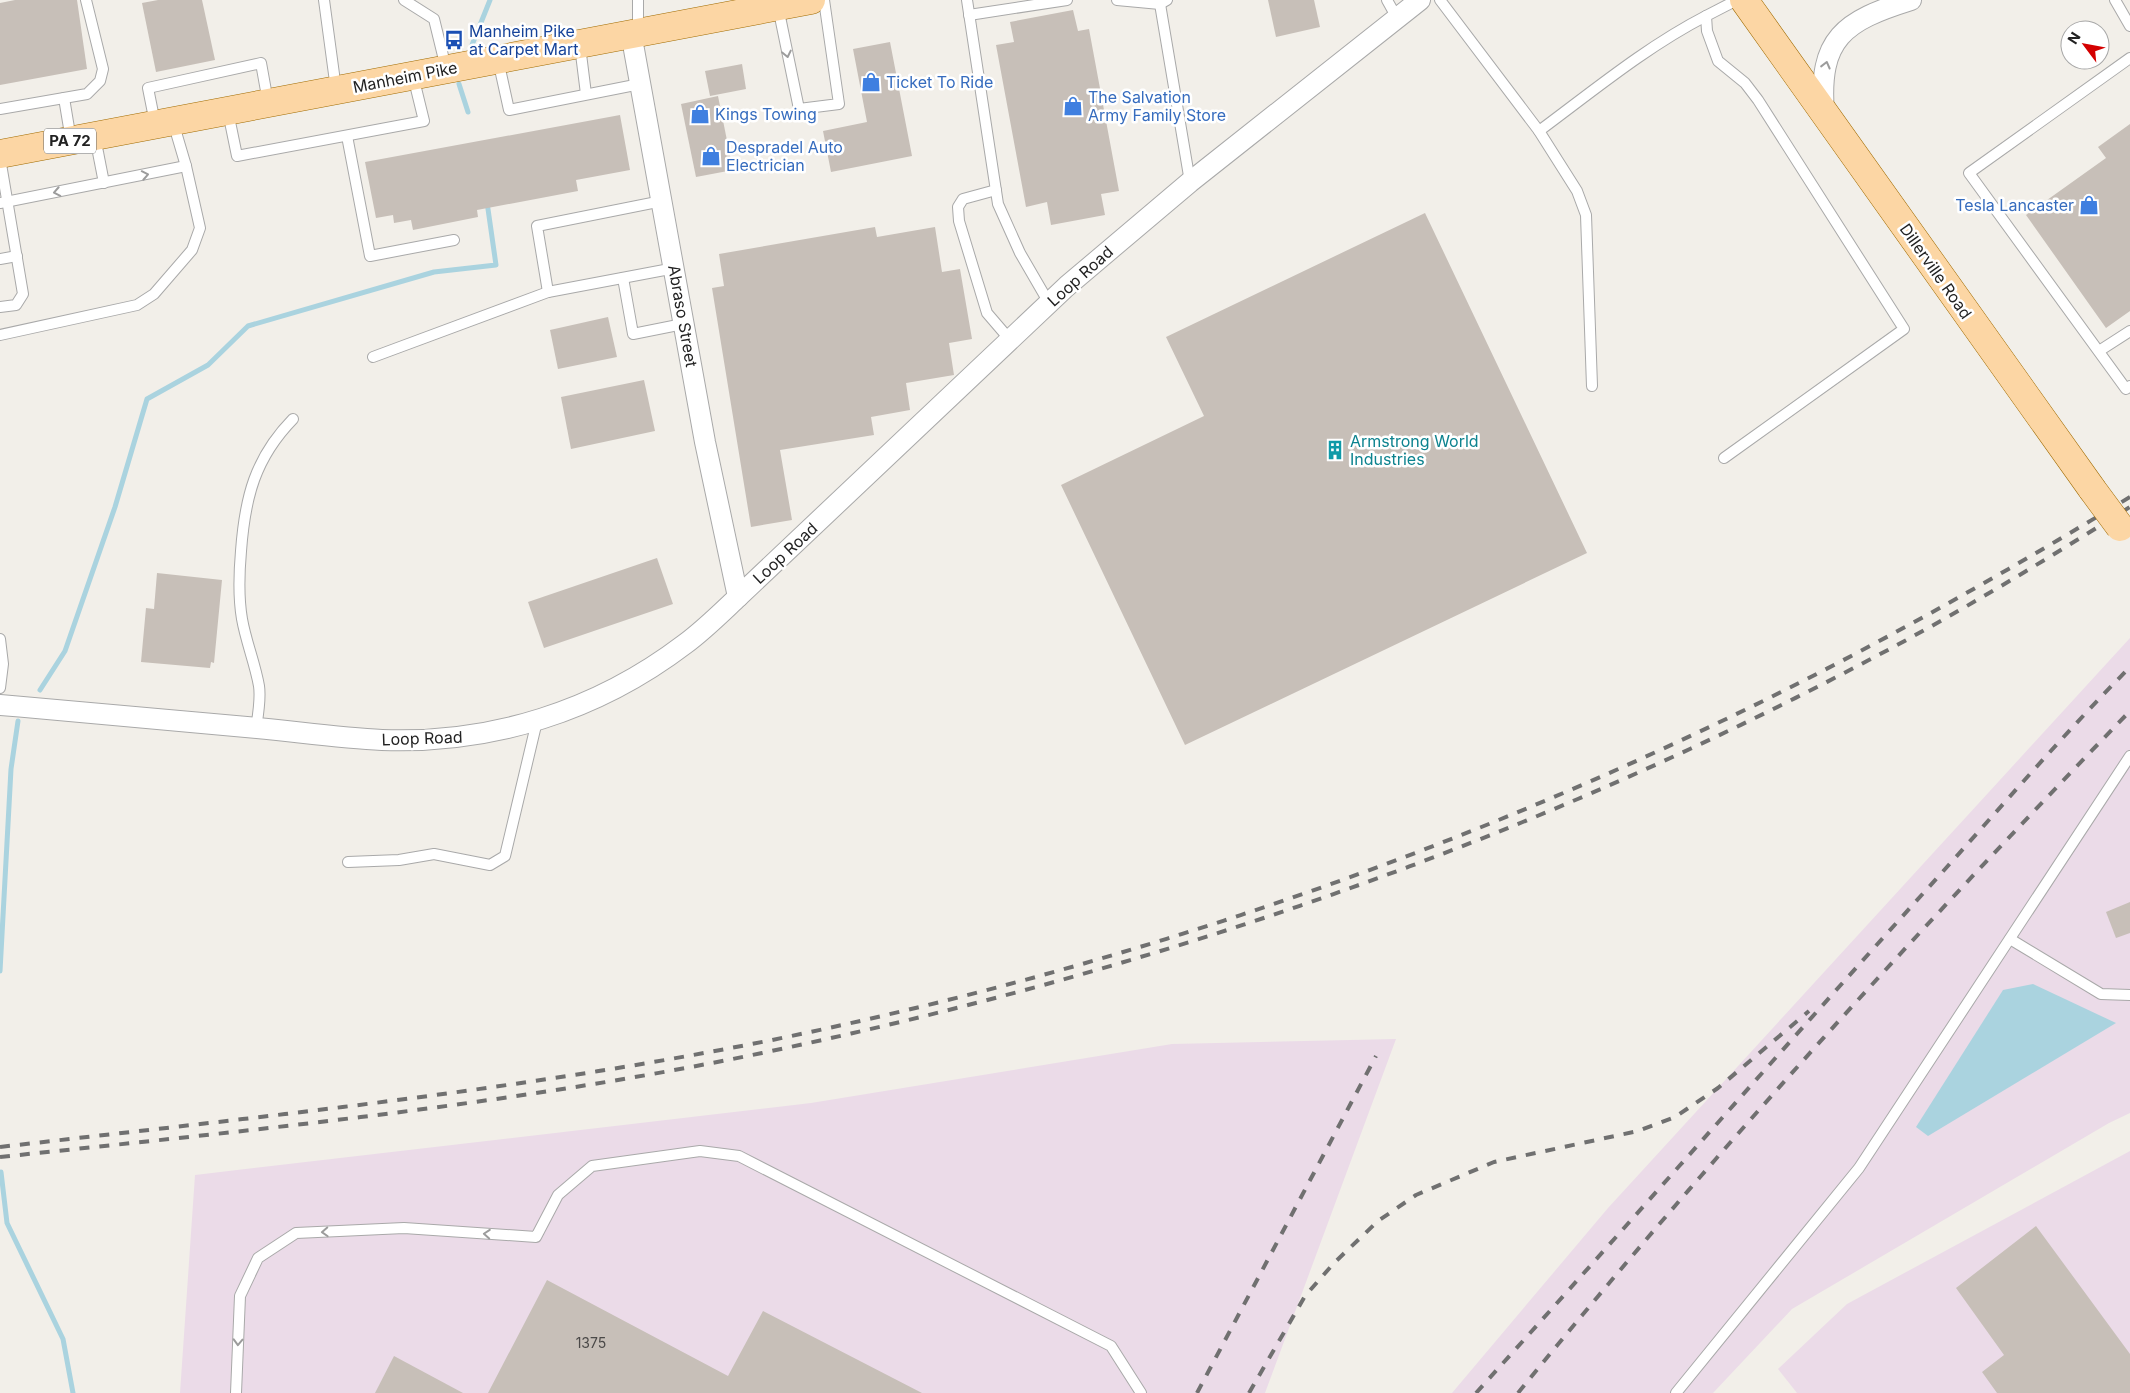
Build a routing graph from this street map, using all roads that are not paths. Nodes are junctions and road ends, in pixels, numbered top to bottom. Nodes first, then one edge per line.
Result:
1 (86, 0) edge
2 (324, 0) edge
3 (404, 0) edge
4 (638, 0) edge
5 (824, 0) edge
6 (967, 0) edge
7 (1067, 0) edge
8 (1117, 0) edge
9 (1387, 0) edge
10 (1420, 0) edge
11 (1440, 0) edge
12 (1736, 0) edge
13 (1744, 0) edge
14 (1911, 0) edge
15 (2116, 0) edge
16 (1164, 2) edge
17 (791, 3) edge
18 (1882, 4) edge
19 (969, 15) junction
20 (1706, 16) junction
21 (1397, 18) junction
22 (2130, 26) edge
23 (635, 33) junction
24 (579, 43) junction
25 (2130, 58) edge
26 (498, 59) junction
27 (446, 69) junction
28 (413, 75) junction
29 (640, 84) junction
30 (336, 90) junction
31 (586, 94) junction
32 (64, 98) junction
33 (268, 103) junction
34 (0, 110) edge
35 (228, 111) junction
36 (1824, 113) junction
37 (164, 123) junction
38 (1539, 131) junction
39 (347, 136) junction
40 (83, 139) junction
41 (0, 156) edge
42 (186, 166) junction
43 (1190, 182) junction
44 (104, 183) junction
45 (996, 190) junction
46 (662, 201) junction
47 (4, 202) edge
48 (454, 240) dead end
49 (17, 256) junction
50 (0, 259) edge
51 (675, 268) junction
52 (623, 278) junction
53 (548, 292) junction
54 (1049, 303) junction
55 (0, 308) edge
56 (684, 324) junction
57 (2130, 331) edge
58 (0, 335) edge
59 (1011, 341) junction
60 (2099, 352) junction
61 (373, 357) dead end
62 (1592, 386) dead end
63 (2130, 386) edge
64 (293, 419) dead end
65 (1724, 458) dead end
66 (2125, 534) edge
67 (738, 597) junction
68 (0, 639) edge
69 (0, 688) edge
70 (0, 705) edge
71 (537, 721) junction
72 (256, 728) junction
73 (2130, 756) edge
74 (348, 862) dead end
75 (2010, 939) junction
76 (2130, 995) edge
77 (236, 1393) edge
78 (1141, 1393) edge
79 (1676, 1393) edge

1 - 32 lane
2 - 30 lane
3 - 27 lane
4 - 23 lane
17 -> 5 lane
6 - 19 lane
7 - 19 lane
8 - 16 lane
9 - 21 lane
10 - 21 street, Loop Road
11 - 38 lane
12 - 20 lane
13 - 36 main road, Dillerville Road
14 - 18 street
15 - 22 lane
16 - 43 lane
17 - 23 main road, Manheim Pike / PA 72
36 -> 18 street
19 - 45 lane
20 - 38 lane
20 - 65 lane
21 - 43 street, Loop Road
23 - 24 main road, Manheim Pike / PA 72
23 - 29 street, Abraso Street
24 - 26 main road, Manheim Pike / PA 72
24 - 31 lane
25 - 60 lane
26 - 27 main road, Manheim Pike / PA 72
26 - 31 lane
27 - 28 main road, Manheim Pike / PA 72
28 - 30 main road, Manheim Pike / PA 72
28 - 39 lane
29 - 31 lane
29 - 46 street, Abraso Street
30 - 33 main road, Manheim Pike / PA 72
32 - 34 lane
32 - 40 lane
33 - 35 main road, Manheim Pike / PA 72
33 - 37 lane
35 - 37 main road, Manheim Pike / PA 72
35 - 39 lane
36 - 66 main road, Dillerville Road, bridge
37 - 40 main road, Manheim Pike / PA 72
37 - 42 lane
38 - 62 lane
39 - 48 lane
40 - 41 main road, Manheim Pike / PA 72
40 - 44 lane
41 - 47 lane
44 -> 42 lane
42 - 58 lane
43 - 54 street, Loop Road
44 -> 47 lane
45 - 54 lane
45 - 59 lane
46 - 51 street, Abraso Street
46 - 53 lane
47 - 49 lane
49 - 50 lane
49 - 55 lane
51 - 52 lane
51 - 56 street, Abraso Street
52 - 53 lane
52 - 56 lane
53 - 61 lane
54 - 59 street, Loop Road
56 - 67 street, Abraso Street
57 - 60 lane
59 - 67 street, Loop Road
60 - 63 lane
64 - 72 lane
67 - 71 street, Loop Road
68 - 69 lane
70 - 72 street, Loop Road
71 - 72 street, Loop Road
71 - 74 lane
73 - 75 lane
75 - 76 lane
75 - 79 lane
78 -> 77 lane

